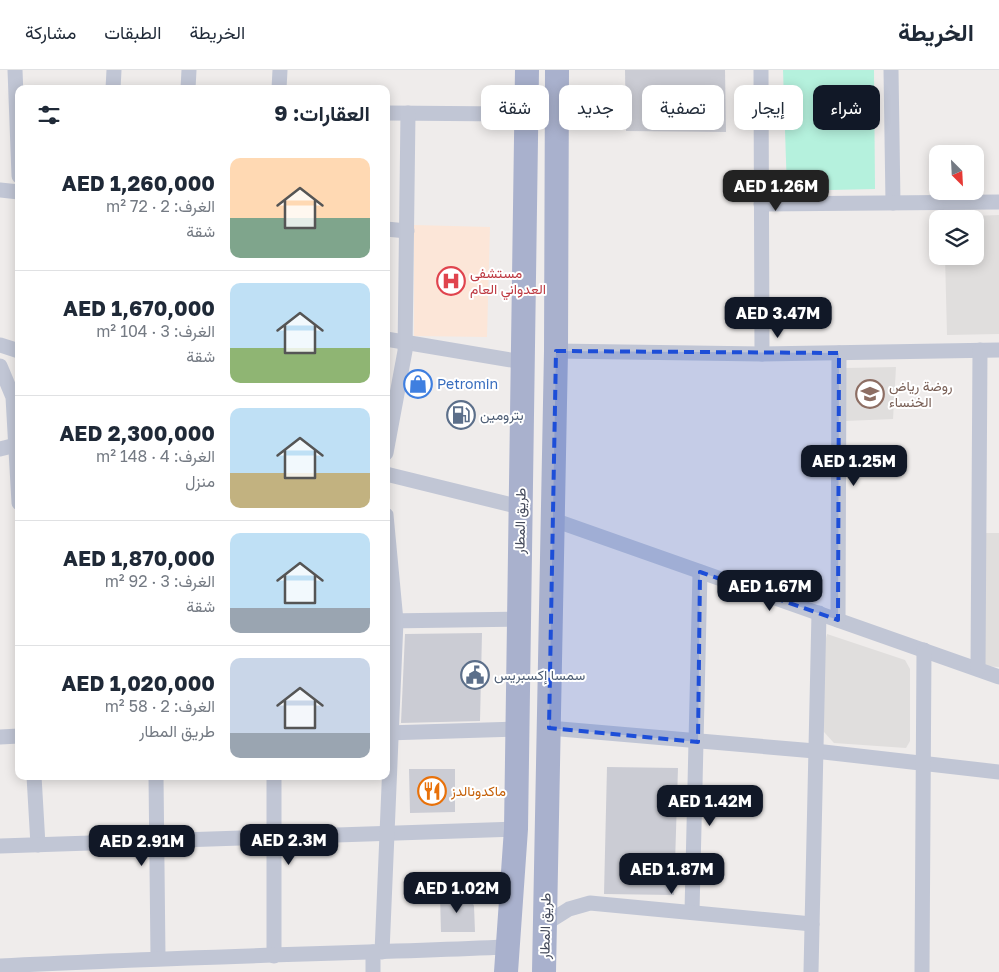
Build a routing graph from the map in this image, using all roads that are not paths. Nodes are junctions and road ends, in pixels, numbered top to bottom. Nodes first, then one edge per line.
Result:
1 (15, 70) edge
2 (114, 70) edge
3 (189, 70) edge
4 (280, 70) edge
5 (526, 70) edge
6 (557, 70) edge
7 (761, 70) edge
8 (891, 70) edge
9 (16, 85) edge
10 (114, 85) edge
11 (188, 85) edge
12 (279, 85) edge
13 (526, 85) edge
14 (390, 113) edge
15 (408, 114) junction
16 (481, 114) edge
17 (526, 130) edge
18 (0, 190) edge
19 (15, 192) edge
20 (999, 202) edge
21 (893, 203) junction
22 (761, 204) junction
23 (390, 229) edge
24 (407, 231) junction
25 (390, 340) edge
26 (405, 342) junction
27 (0, 345) edge
28 (15, 350) edge
29 (980, 350) junction
30 (999, 350) edge
31 (556, 351) junction
32 (839, 353) junction
33 (762, 354) junction
34 (522, 362) junction
35 (0, 366) edge
36 (15, 429) edge
37 (390, 430) edge
38 (15, 445) edge
39 (0, 449) edge
40 (390, 475) edge
41 (520, 507) junction
42 (551, 519) junction
43 (700, 572) junction
44 (390, 600) edge
45 (819, 613) junction
46 (519, 619) junction
47 (838, 620) junction
48 (391, 621) edge
49 (924, 650) junction
50 (978, 669) junction
51 (999, 676) edge
52 (390, 677) edge
53 (549, 728) junction
54 (518, 729) junction
55 (390, 733) edge
56 (15, 736) edge
57 (0, 737) edge
58 (698, 742) junction
59 (815, 751) junction
60 (925, 764) junction
61 (999, 772) edge
62 (34, 780) edge
63 (156, 780) edge
64 (274, 780) edge
65 (388, 780) edge
66 (516, 829) junction
67 (387, 833) junction
68 (274, 837) junction
69 (157, 841) junction
70 (38, 845) junction
71 (0, 846) edge
72 (692, 912) junction
73 (545, 924) junction
74 (812, 924) junction
75 (507, 947) junction
76 (377, 952) junction
77 (274, 956) junction
78 (158, 958) junction
79 (0, 966) edge
80 (373, 972) edge
81 (506, 972) edge
82 (544, 972) edge
83 (811, 972) edge
84 (922, 972) edge

1 - 9 street
2 - 10 street
3 - 11 street
4 - 12 street
5 - 13 main road, طريق المطار
6 - 31 main road, طريق المطار
7 - 22 street
8 - 21 street
14 - 15 street
15 - 16 street
15 - 24 street
17 - 34 main road, طريق المطار
18 - 19 street
20 - 21 street
21 - 22 street
22 - 33 street
23 - 24 street
24 - 26 street
25 - 26 street
26 - 34 street
26 - 37 street
27 - 28 street
29 - 30 street
29 - 32 street
29 - 50 street
31 - 33 street
31 - 42 main road, طريق المطار
32 - 33 street
32 - 47 street
34 - 41 main road, طريق المطار
35 - 36 street
38 - 39 street
40 - 41 street
41 - 46 main road, طريق المطار
42 - 43 street
42 - 53 main road, طريق المطار
43 - 45 street
43 - 58 street
44 - 48 street
45 - 47 street
45 - 59 street
46 - 48 street
46 - 54 main road, طريق المطار
47 - 49 street
48 - 52 street
49 - 50 street
49 - 60 street
50 - 51 street
53 - 58 street
53 - 73 main road, طريق المطار
54 - 55 street
54 - 66 main road, طريق المطار
56 - 57 street
58 - 59 street
58 - 72 street
59 - 60 street
59 - 74 street
60 - 61 street
60 - 84 street
62 - 70 street
63 - 69 street
64 - 68 street
65 - 67 street
66 - 67 street
66 - 75 main road, طريق المطار
67 - 68 street
67 - 76 street
68 - 69 street
68 - 77 street
69 - 70 street
69 - 78 street
70 - 71 street
72 - 73 street
72 - 74 street
73 - 82 main road, طريق المطار
74 - 83 street
75 - 76 street
75 - 81 main road, طريق المطار
76 - 77 street
76 - 80 street
77 - 78 street
78 - 79 street

